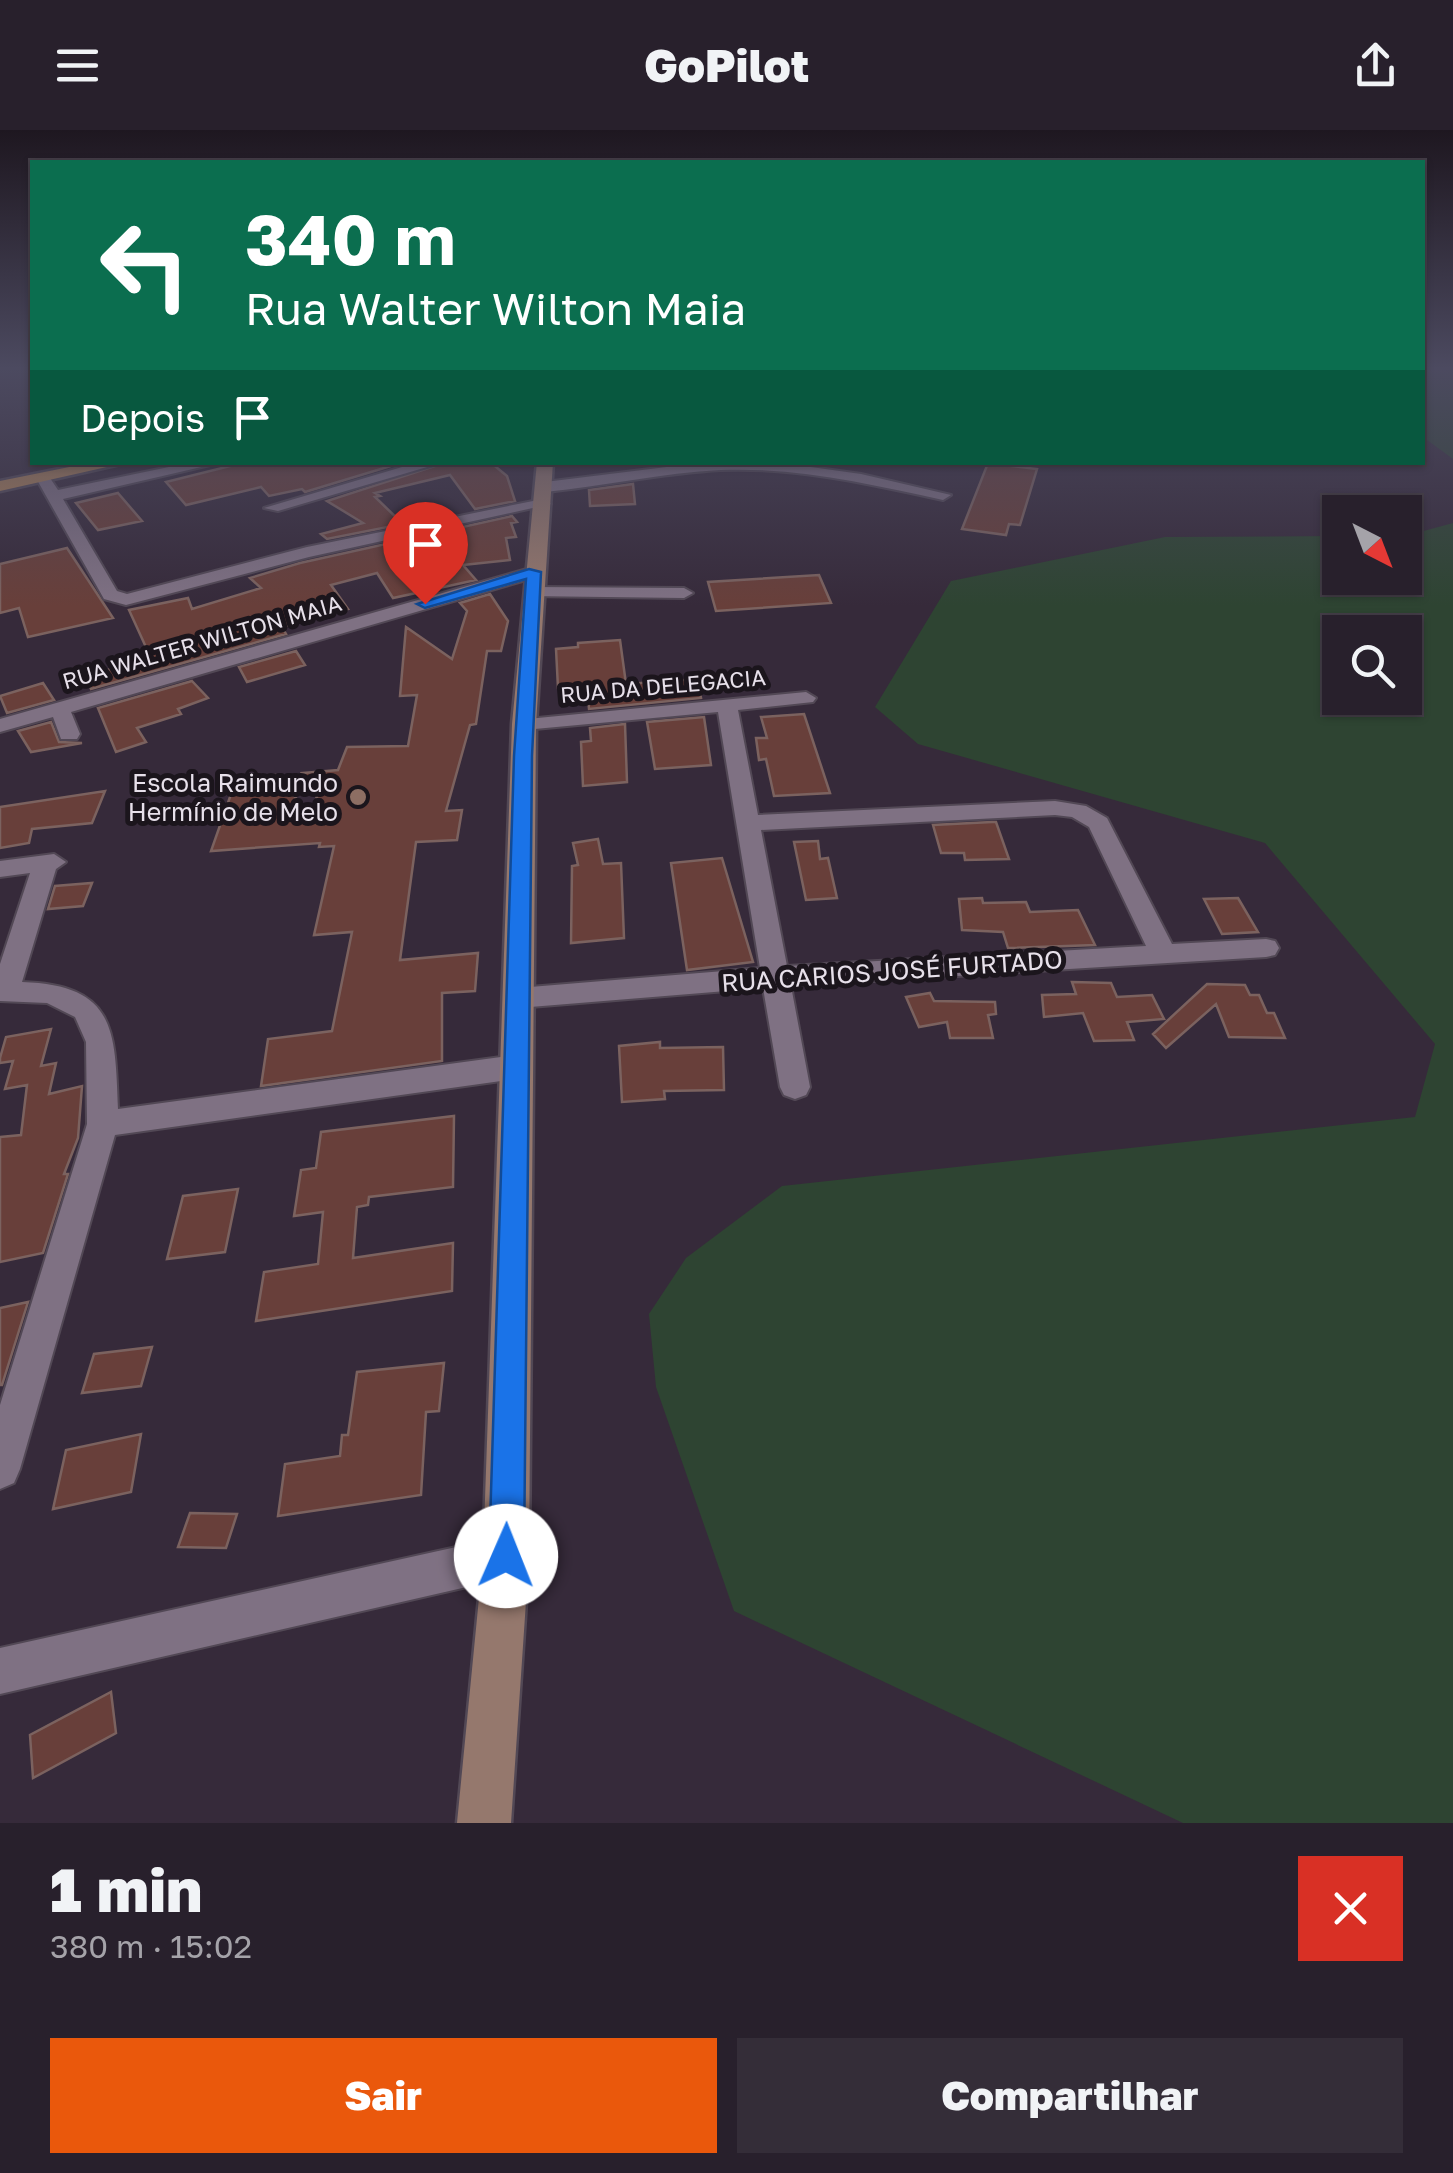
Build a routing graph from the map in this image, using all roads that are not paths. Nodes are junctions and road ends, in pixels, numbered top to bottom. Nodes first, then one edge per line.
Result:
1 (106, 465) edge
2 (202, 465) edge
3 (427, 465) edge
4 (43, 478) junction
5 (544, 485) edge
6 (0, 486) edge
7 (943, 495) dead end
8 (53, 496) junction
9 (272, 508) dead end
10 (533, 582) junction
11 (684, 593) dead end
12 (806, 698) dead end
13 (727, 706) junction
14 (60, 709) junction
15 (524, 724) junction
16 (0, 726) edge
17 (68, 734) dead end
18 (748, 823) junction
19 (0, 870) edge
20 (1266, 948) dead end
21 (1164, 954) junction
22 (775, 977) junction
23 (2, 991) edge
24 (518, 998) junction
25 (516, 1067) junction
26 (795, 1087) dead end
27 (103, 1124) junction
28 (0, 1469) edge
29 (506, 1556) junction
30 (0, 1670) edge
31 (481, 1820) edge

1 - 4 main road
2 - 8 street
3 - 9 street
4 - 6 main road
4 - 8 street
5 - 7 street
5 - 8 street
5 - 10 street
10 - 11 street, RUA WALTER WILTON MAIA
10 - 14 street, RUA WALTER WILTON MAIA
10 - 15 street
12 - 13 street, RUA DA DELEGACIA
13 - 15 street, RUA DA DELEGACIA
13 - 18 street
14 - 16 street, RUA WALTER WILTON MAIA
14 - 17 street
15 - 24 street
18 - 21 street
18 - 22 street
19 - 23 street
20 - 21 street, RUA CARIOS JOSÉ FURTADO
21 - 22 street, RUA CARIOS JOSÉ FURTADO
22 - 24 street, RUA CARIOS JOSÉ FURTADO
22 - 26 street
23 - 27 street
24 - 25 street
25 - 27 street
25 - 29 street
27 - 28 street
29 - 30 street
29 - 31 street

